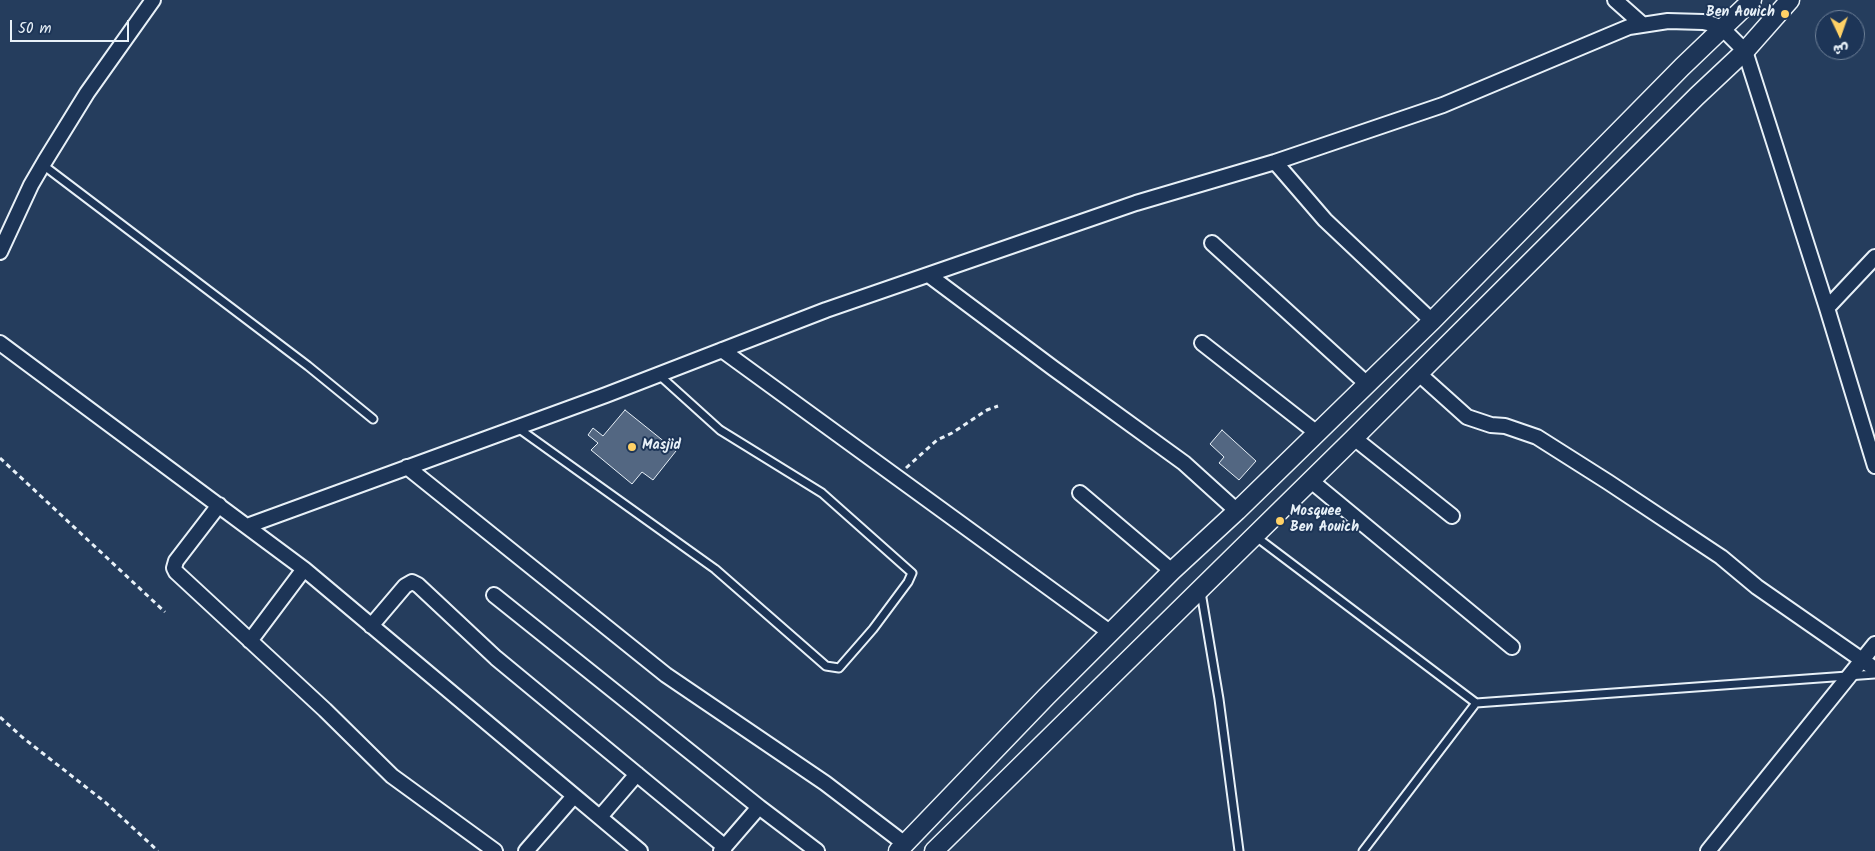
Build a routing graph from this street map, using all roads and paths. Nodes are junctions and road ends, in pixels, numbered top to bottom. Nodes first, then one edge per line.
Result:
1 (153, 0) edge
2 (1615, 0) edge
3 (1752, 0) edge
4 (1790, 0) edge
5 (1642, 24) junction
6 (1722, 28) junction
7 (1745, 51) junction
8 (1275, 162) junction
9 (43, 165) junction
10 (1212, 243) dead end
11 (0, 252) edge
12 (1875, 257) edge
13 (930, 276) junction
14 (1827, 308) junction
15 (1432, 321) junction
16 (0, 343) edge
17 (1202, 343) dead end
18 (722, 350) junction
19 (1418, 373) junction
20 (658, 374) junction
21 (1368, 384) junction
22 (998, 406) dead end
23 (373, 420) dead end
24 (517, 427) junction
25 (1317, 433) junction
26 (1354, 438) junction
27 (1872, 448) edge
28 (0, 458) edge
29 (1875, 466) edge
30 (406, 467) junction
31 (896, 477) junction
32 (1310, 480) junction
33 (1080, 492) dead end
34 (219, 504) junction
35 (1237, 511) junction
36 (1452, 516) dead end
37 (247, 526) junction
38 (1254, 535) junction
39 (304, 570) junction
40 (1172, 571) junction
41 (1200, 588) junction
42 (494, 595) dead end
43 (165, 612) dead end
44 (371, 626) junction
45 (1111, 633) junction
46 (250, 641) junction
47 (1875, 644) edge
48 (1512, 647) dead end
49 (1862, 660) junction
50 (1875, 669) edge
51 (1875, 674) edge
52 (1849, 676) junction
53 (1476, 703) junction
54 (0, 718) edge
55 (994, 751) junction
56 (1015, 771) junction
57 (637, 774) junction
58 (574, 796) junction
59 (759, 807) junction
60 (600, 817) junction
61 (902, 847) edge
62 (723, 849) edge
63 (158, 851) edge
64 (495, 851) edge
65 (526, 851) edge
66 (640, 851) edge
67 (818, 851) edge
68 (934, 851) edge
69 (1239, 851) edge
70 (1363, 851) edge
71 (1708, 851) edge

1 - 9 street
2 - 5 street
3 - 6 street
4 - 7 street
5 - 6 street
5 - 8 street
6 - 7 street
6 - 15 street
7 - 14 street
7 - 19 street
8 - 13 street
8 - 15 street
9 - 11 street
9 - 23 lane
10 - 21 street
12 - 14 street
13 - 18 street
13 - 35 street
14 - 27 street
15 - 21 street
16 - 34 street
17 - 25 street
18 - 20 street
18 - 31 street
19 - 26 street
19 - 49 street
20 - 24 street
20 - 24 lane
21 - 25 street
22 - 31 path
24 - 30 street
25 - 35 street
26 - 32 street
26 - 36 street
27 - 29 street
28 - 43 path
30 - 37 street
30 - 61 street
31 - 45 street
32 - 38 street
32 - 48 street
33 - 40 street
34 - 37 street
34 - 46 street
35 - 40 street
37 - 39 street
38 - 41 street
38 - 53 lane
39 - 44 street
39 - 46 street
40 - 45 street
41 - 56 street
41 - 69 lane
42 - 59 street
44 - 57 street
44 - 58 street
45 - 55 street
46 - 64 street
47 - 49 street
49 - 50 street
49 - 52 street
51 - 52 lane
52 - 53 lane
52 - 71 street
53 - 70 lane
54 - 63 path
55 - 56 street
55 - 61 street
56 - 68 street
57 - 60 street
57 - 62 street
58 - 60 street
58 - 65 street
59 - 62 street
59 - 67 street
60 - 66 street

